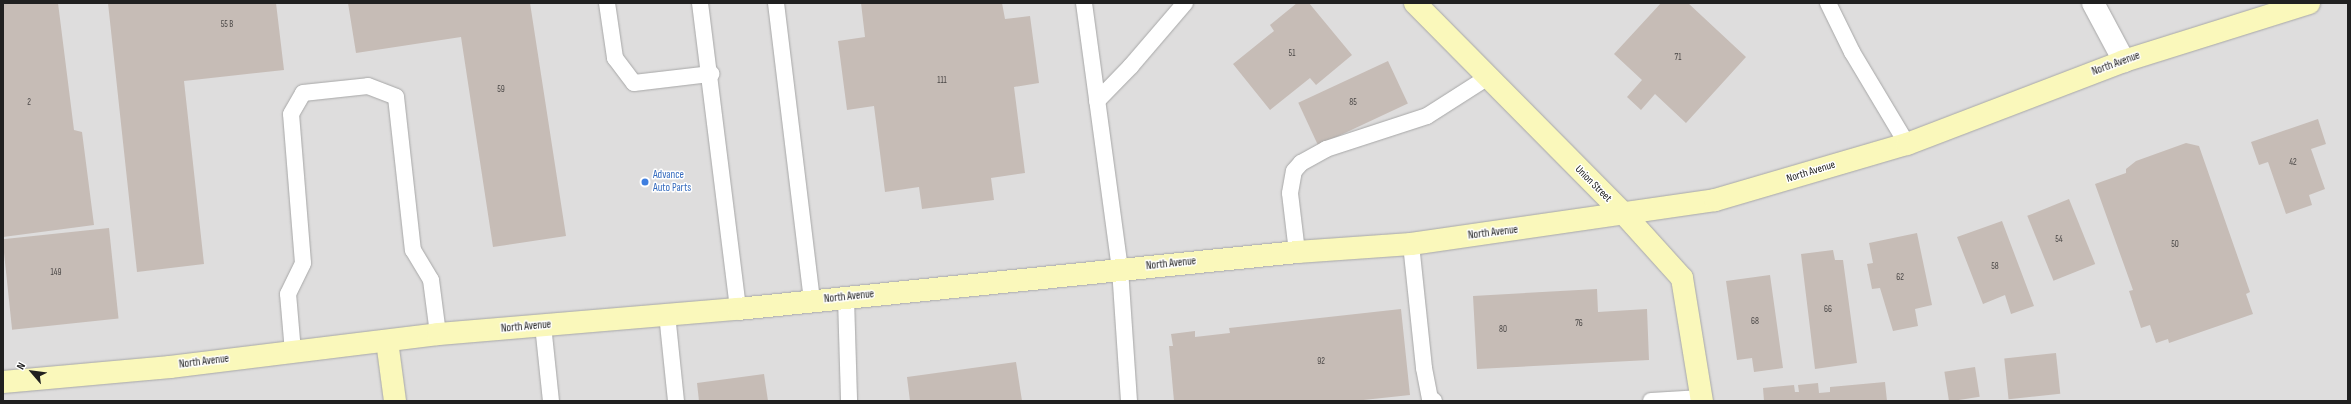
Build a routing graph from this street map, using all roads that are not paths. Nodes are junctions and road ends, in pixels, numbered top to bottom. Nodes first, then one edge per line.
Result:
1 (607, 3) edge
2 (700, 3) edge
3 (776, 3) edge
4 (1084, 3) edge
5 (1185, 3) edge
6 (1415, 3) edge
7 (1828, 3) edge
8 (2093, 3) edge
9 (2309, 3) edge
10 (2124, 61) junction
11 (711, 74) junction
12 (1488, 78) junction
13 (1097, 101) junction
14 (1907, 144) junction
15 (1624, 215) junction
16 (1411, 244) junction
17 (1297, 252) junction
18 (1120, 270) junction
19 (846, 298) junction
20 (812, 301) junction
21 (738, 309) junction
22 (667, 314) junction
23 (543, 326) junction
24 (438, 334) junction
25 (387, 341) junction
26 (293, 352) junction
27 (3, 382) edge
28 (1702, 399) edge
29 (396, 401) edge
30 (551, 401) edge
31 (676, 401) edge
32 (849, 401) edge
33 (1129, 401) edge
34 (1434, 401) edge
35 (1650, 401) edge

1 - 11 lane
2 - 11 lane
3 - 20 lane
4 - 13 lane
5 - 13 lane
6 - 12 main road, Union Street
7 - 14 lane
8 - 10 street
9 - 10 main road, North Avenue
10 - 14 main road, North Avenue
11 - 21 lane
12 - 15 main road, Union Street
12 - 17 lane
13 - 18 lane
14 - 15 main road, North Avenue
15 - 16 main road, North Avenue
15 - 28 main road, Union Street
16 - 17 main road, North Avenue
16 - 34 lane
17 - 18 main road, North Avenue
18 - 19 main road, North Avenue
18 - 33 lane
19 - 20 main road, North Avenue
19 - 32 lane
20 - 21 main road, North Avenue
21 - 22 main road, North Avenue
22 - 23 main road, North Avenue
22 - 31 lane
23 - 24 main road, North Avenue
23 - 30 lane
24 - 25 main road, North Avenue
24 - 26 lane
25 - 26 main road, North Avenue
25 - 29 main road
26 - 27 main road, North Avenue
28 - 35 lane

